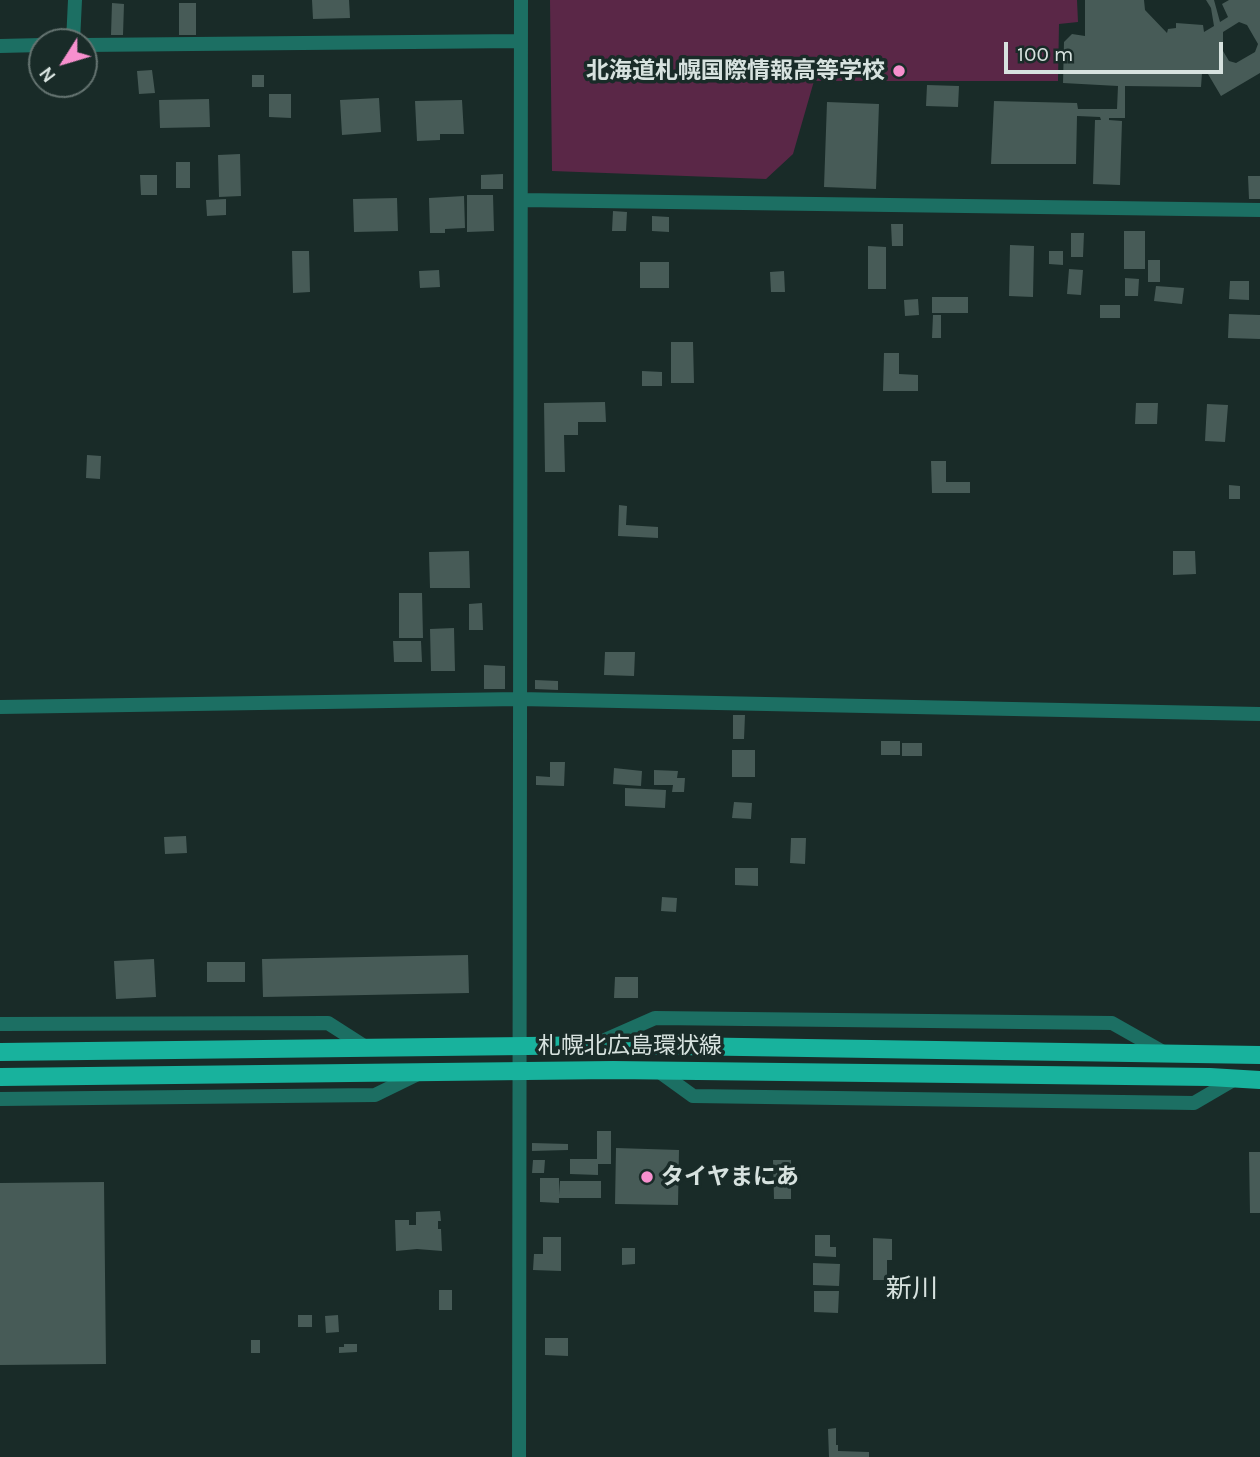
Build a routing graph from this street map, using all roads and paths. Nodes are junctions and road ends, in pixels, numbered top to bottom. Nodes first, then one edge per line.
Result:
1 (75, 0) edge
2 (521, 0) edge
3 (73, 28) edge
4 (521, 41) junction
5 (28, 45) edge
6 (98, 45) edge
7 (0, 46) edge
8 (521, 200) junction
9 (1260, 210) edge
10 (519, 699) junction
11 (0, 706) edge
12 (1260, 714) edge
13 (0, 1024) edge
14 (595, 1045) junction
15 (520, 1046) junction
16 (367, 1048) junction
17 (0, 1052) edge
18 (1165, 1054) junction
19 (1260, 1055) edge
20 (657, 1070) junction
21 (520, 1071) junction
22 (421, 1072) junction
23 (0, 1077) edge
24 (1235, 1079) junction
25 (1260, 1080) edge
26 (0, 1099) edge
27 (519, 1457) edge

1 - 3 street
2 - 4 street
4 - 6 street
4 - 8 street
5 - 7 street
8 - 9 street
8 - 10 street
10 - 11 street
10 - 12 street
10 - 15 street
13 - 16 street
14 - 15 main road, 札幌北広島環状線
14 - 18 main road, 札幌北広島環状線
14 - 18 street
15 - 16 main road, 札幌北広島環状線
15 - 21 street
16 - 17 main road, 札幌北広島環状線
18 - 19 main road, 札幌北広島環状線
20 - 21 main road, 札幌北広島環状線
20 - 24 main road, 札幌北広島環状線
20 - 24 street
21 - 22 main road, 札幌北広島環状線
21 - 27 street
22 - 23 main road, 札幌北広島環状線
22 - 26 street
24 - 25 main road, 札幌北広島環状線

